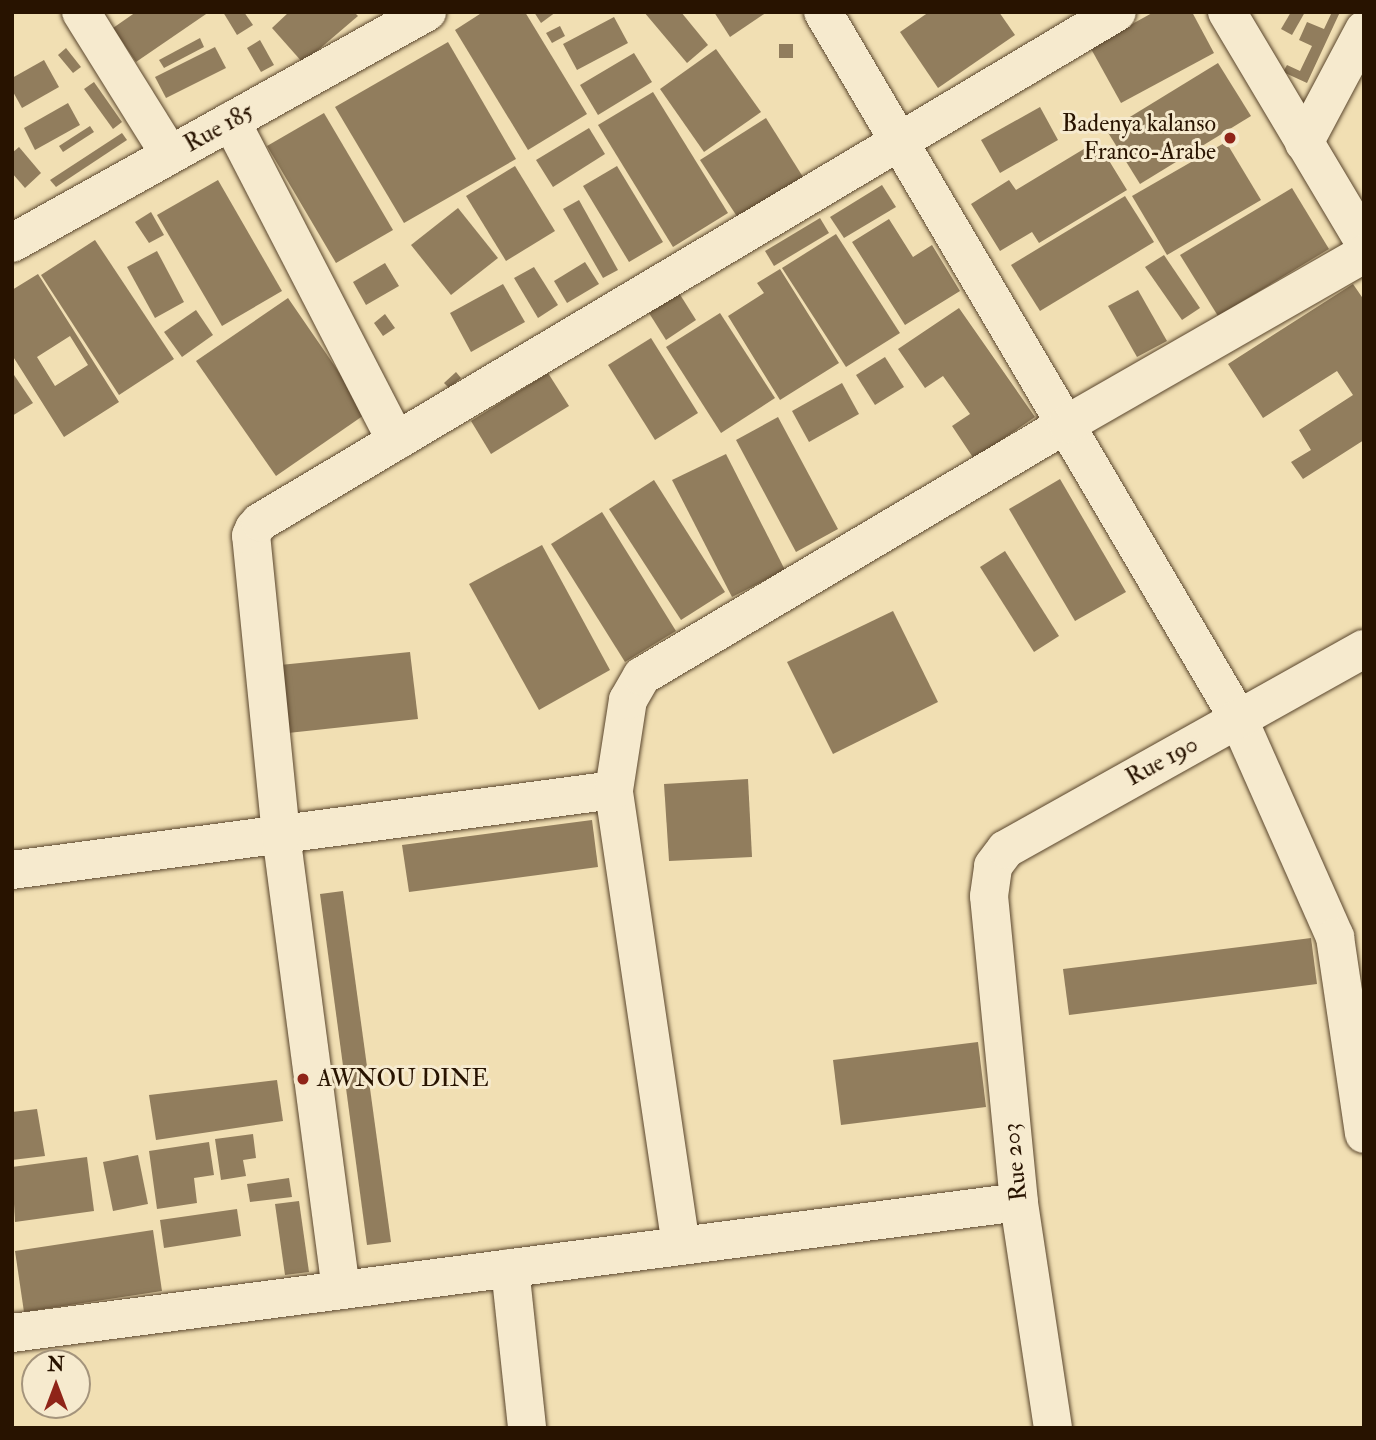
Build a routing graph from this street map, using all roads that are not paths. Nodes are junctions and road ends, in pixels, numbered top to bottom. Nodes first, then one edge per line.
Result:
1 (80, 12) edge
2 (427, 12) edge
3 (824, 12) edge
4 (1117, 12) edge
5 (1227, 12) edge
6 (378, 23) edge
7 (1364, 30) edge
8 (231, 121) junction
9 (900, 142) junction
10 (1304, 143) junction
11 (170, 155) junction
12 (1364, 242) edge
13 (12, 243) edge
14 (1364, 254) edge
15 (1067, 424) junction
16 (396, 441) junction
17 (1364, 649) edge
18 (1238, 718) junction
19 (614, 790) junction
20 (281, 835) junction
21 (12, 870) edge
22 (989, 895) joint
23 (1364, 1134) edge
24 (1019, 1202) junction
25 (681, 1246) junction
26 (510, 1268) junction
27 (341, 1290) junction
28 (12, 1333) edge
29 (527, 1428) edge
30 (1053, 1428) edge

1 - 11 street
2 - 6 street, Rue 185
3 - 9 street
4 - 9 street
5 - 10 street
6 - 8 street, Rue 185
7 - 10 street
8 - 11 street, Rue 185
8 - 16 street
9 - 15 street
9 - 16 street
10 - 12 street
11 - 13 street, Rue 185
14 - 15 street
15 - 18 street
15 - 19 street
16 - 20 street
17 - 18 street, Rue 190
18 - 22 street, Rue 190
18 - 23 street
19 - 20 street
19 - 25 street
20 - 21 street
20 - 27 street
22 - 24 street, Rue 203
24 - 25 street
24 - 30 street, Rue 203
25 - 26 street
26 - 27 street
26 - 29 street
27 - 28 street

